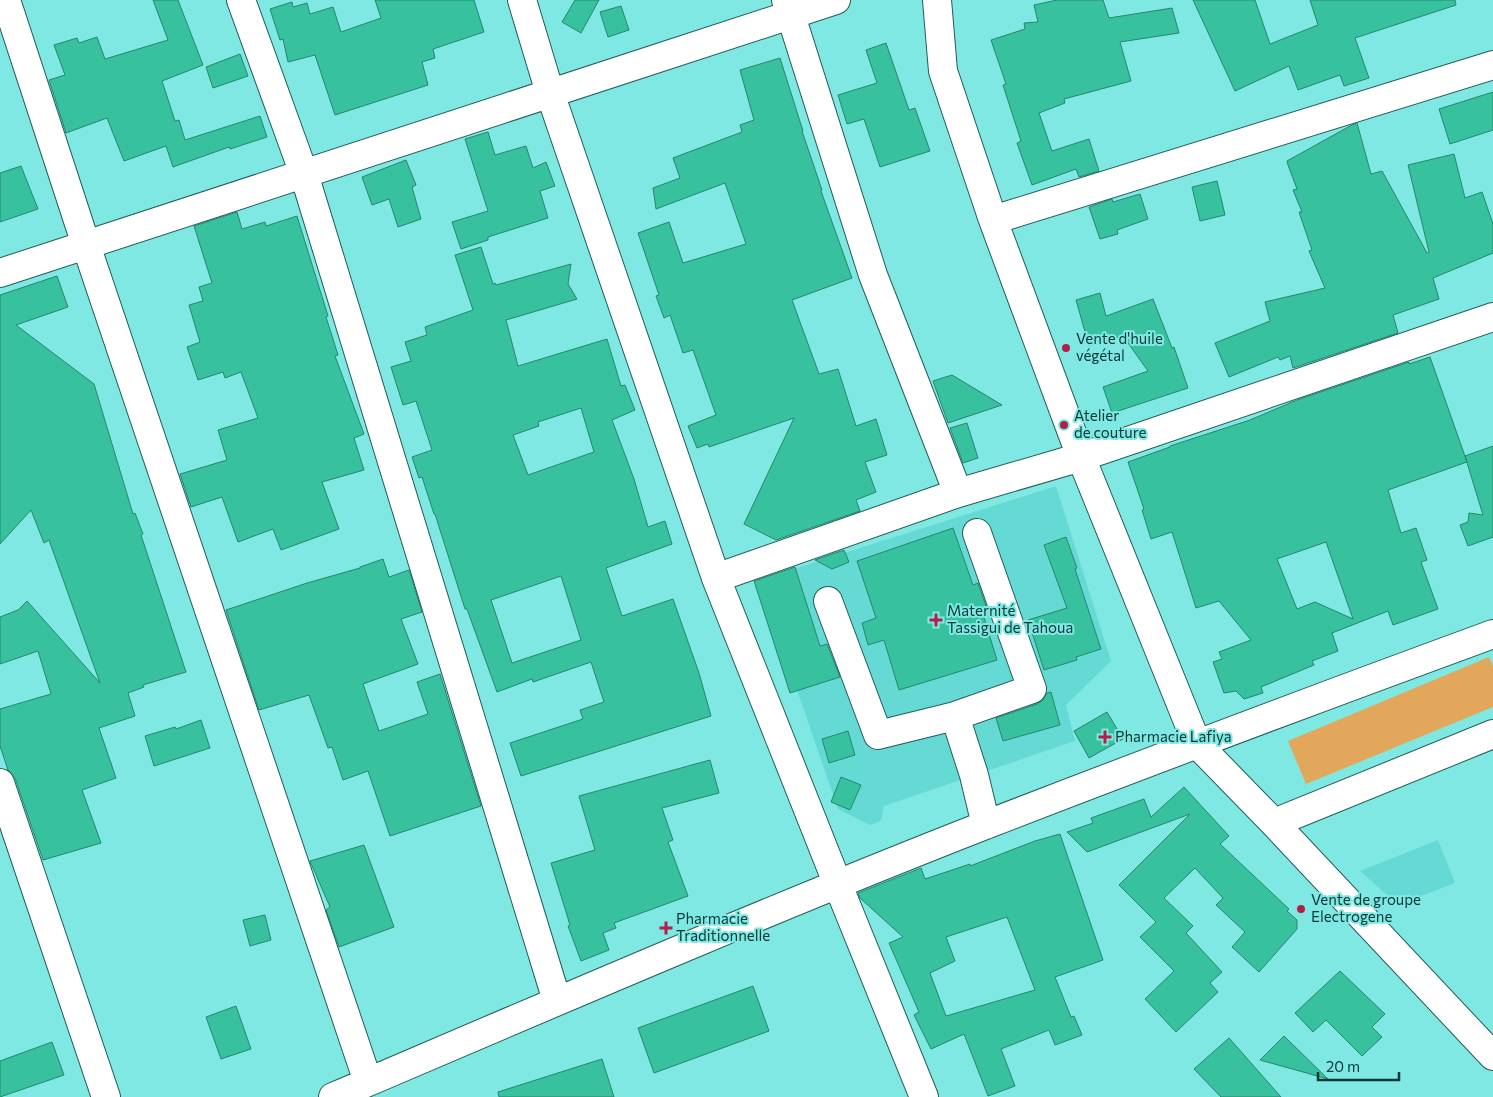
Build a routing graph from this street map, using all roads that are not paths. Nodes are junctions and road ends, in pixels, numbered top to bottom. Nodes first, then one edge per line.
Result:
1 (6, 0) edge
2 (241, 0) edge
3 (522, 0) edge
4 (836, 0) edge
5 (937, 0) edge
6 (789, 7) edge
7 (1493, 65) edge
8 (550, 93) junction
9 (304, 174) junction
10 (993, 220) junction
11 (86, 245) junction
12 (0, 273) edge
13 (1493, 317) edge
14 (1081, 457) junction
15 (958, 494) junction
16 (977, 533) dead end
17 (716, 578) junction
18 (828, 601) dead end
19 (1493, 634) edge
20 (955, 716) junction
21 (1493, 734) edge
22 (1197, 744) junction
23 (0, 783) edge
24 (1274, 823) junction
25 (986, 825) junction
26 (838, 885) junction
27 (557, 1001) junction
28 (1493, 1056) edge
29 (368, 1082) junction
30 (106, 1097) edge
31 (333, 1097) edge
32 (924, 1097) edge

1 - 11 street
2 - 9 street
3 - 8 street
4 - 6 street
5 - 10 street
6 - 8 street
6 - 15 street
7 - 10 street
8 - 9 street
8 - 17 street
9 - 11 street
9 - 27 street
10 - 14 street
11 - 12 street
11 - 29 street
13 - 14 street
14 - 15 street
14 - 22 street
15 - 17 street
16 - 20 street
17 - 26 street
18 - 20 street
19 - 22 street
20 - 25 street
21 - 24 street
22 - 24 street
22 - 25 street
23 - 30 street
24 - 28 street
25 - 26 street
26 - 27 street
26 - 32 street
27 - 29 street
29 - 31 street

